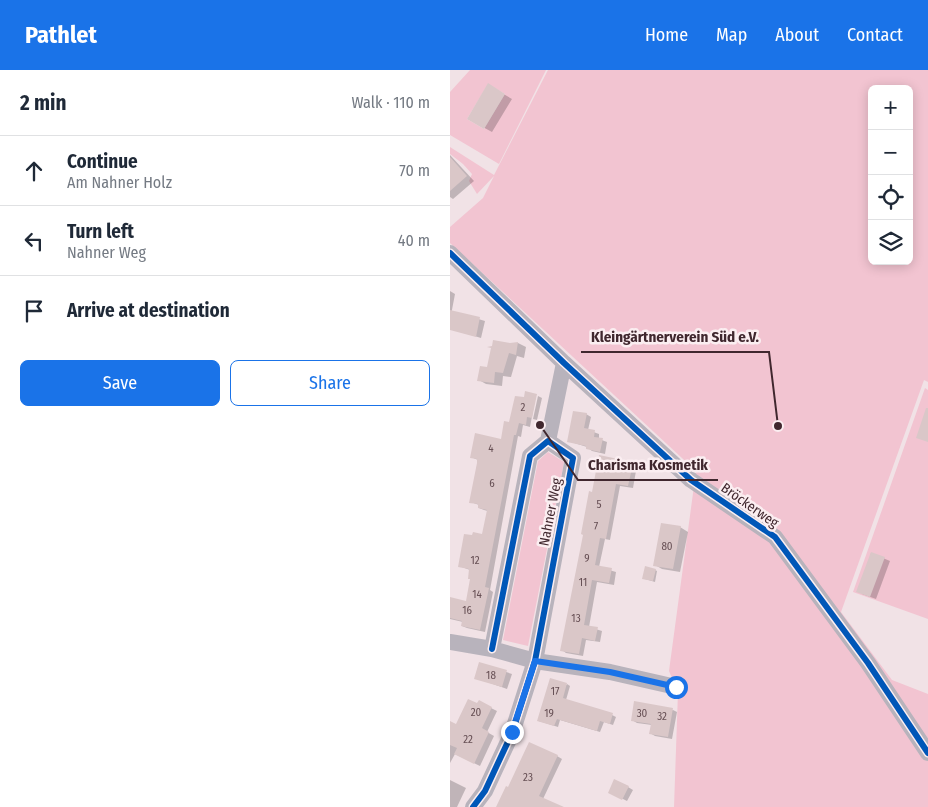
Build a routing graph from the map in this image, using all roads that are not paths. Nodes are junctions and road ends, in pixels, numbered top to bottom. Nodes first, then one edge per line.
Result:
1 (450, 253) edge
2 (564, 363) junction
3 (548, 441) junction
4 (450, 642) edge
5 (492, 649) junction
6 (535, 661) junction
7 (676, 687) dead end
8 (928, 753) edge
9 (474, 807) edge

1 - 2 street, Bröckerweg
2 - 3 street
2 - 8 street, Bröckerweg
3 - 5 street
3 - 6 street, Nahner Weg
4 - 5 street
5 - 6 street
6 - 7 street
6 - 9 street, Nahner Weg

